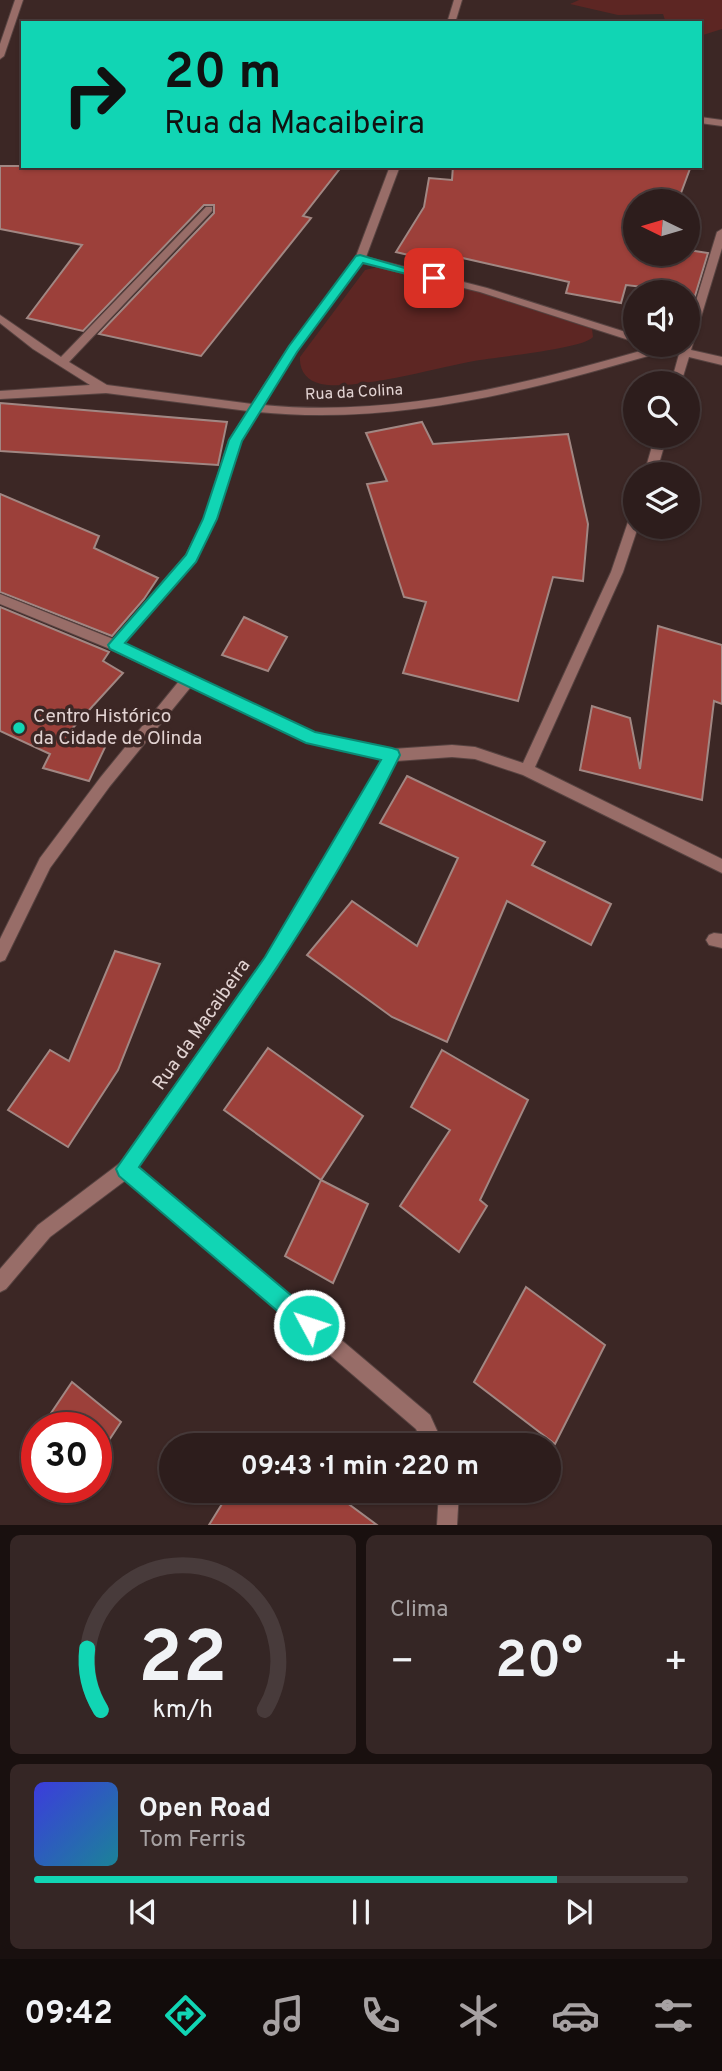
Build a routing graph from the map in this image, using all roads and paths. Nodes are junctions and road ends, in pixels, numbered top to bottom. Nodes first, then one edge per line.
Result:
1 (19, 0) edge
2 (458, 0) edge
3 (452, 21) edge
4 (0, 56) edge
5 (702, 120) edge
6 (722, 123) edge
7 (395, 168) edge
8 (209, 209) dead end
9 (722, 232) edge
10 (360, 259) junction
11 (700, 305) edge
12 (0, 318) edge
13 (623, 335) edge
14 (623, 356) edge
15 (700, 356) edge
16 (722, 361) edge
17 (62, 362) junction
18 (105, 389) junction
19 (0, 395) edge
20 (254, 409) junction
21 (628, 539) edge
22 (0, 599) edge
23 (115, 645) junction
24 (189, 679) junction
25 (392, 755) junction
26 (527, 770) junction
27 (722, 866) edge
28 (0, 955) edge
29 (126, 1169) junction
30 (0, 1283) edge
31 (428, 1433) edge
32 (448, 1503) edge
33 (447, 1525) edge

1 - 4 street
2 - 3 street
5 - 6 street
7 - 10 street
8 - 17 street
9 - 11 street
10 - 13 street
10 - 20 street
12 - 17 street
14 - 20 street, Rua da Colina
15 - 16 street
17 - 18 street
18 - 19 street, Rua da Colina
18 - 20 street, Rua da Colina
20 - 23 street
21 - 26 street
22 - 23 street
23 - 24 street
24 - 25 street
24 - 28 street
25 - 26 street
25 - 29 street, Rua da Macaibeira
26 - 27 street
29 - 30 street, Rua da Macaibeira
29 - 31 street
32 - 33 street

